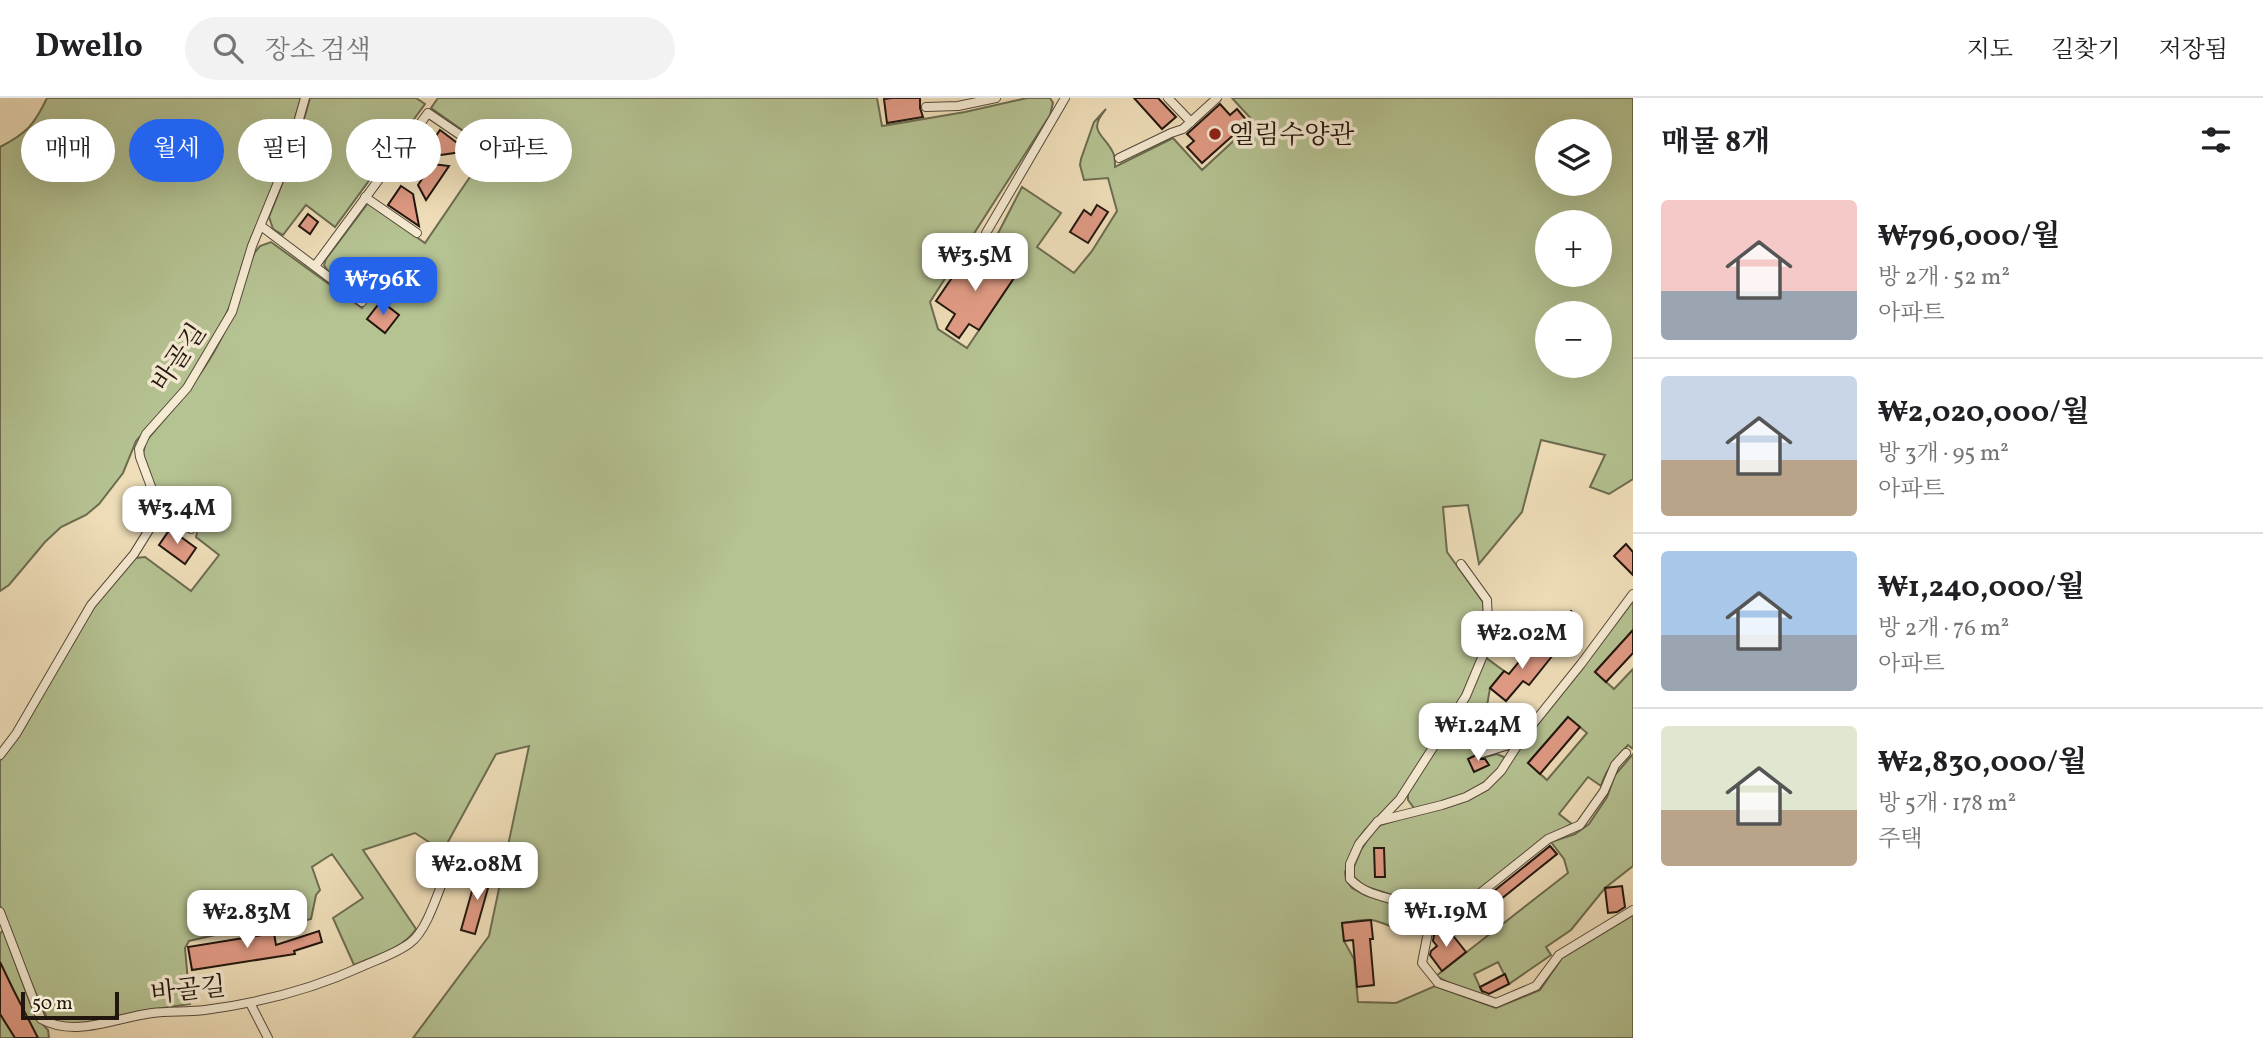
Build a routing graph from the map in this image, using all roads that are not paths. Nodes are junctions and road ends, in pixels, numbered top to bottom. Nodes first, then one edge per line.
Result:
1 (305, 98) edge
2 (996, 98) edge
3 (1065, 98) edge
4 (1168, 98) edge
5 (1217, 98) edge
6 (926, 107) dead end
7 (1191, 122) junction
8 (455, 131) edge
9 (1119, 158) dead end
10 (365, 197) junction
11 (261, 226) junction
12 (417, 233) dead end
13 (986, 233) dead end
14 (314, 267) junction
15 (362, 302) dead end
16 (155, 506) junction
17 (191, 529) dead end
18 (1461, 564) dead end
19 (1633, 594) edge
20 (1520, 741) junction
21 (1626, 753) dead end
22 (1482, 754) dead end
23 (0, 755) edge
24 (1378, 821) junction
25 (448, 868) dead end
26 (1633, 910) edge
27 (0, 912) edge
28 (1429, 927) junction
29 (250, 1003) junction
30 (268, 1038) edge

1 - 11 lane, 바골길
2 - 6 lane
3 - 13 lane
4 - 7 lane
5 - 7 lane
7 - 9 lane
8 - 10 lane
10 - 12 lane
10 - 14 lane
11 - 14 lane
11 - 16 lane, 바골길
14 - 15 lane
16 - 17 lane
16 - 23 lane
18 - 24 lane
19 - 20 lane
20 - 22 lane
20 - 24 lane
21 - 28 lane
24 - 28 lane
25 - 29 lane, 바골길
26 - 28 lane
27 - 29 lane, 바골길
29 - 30 lane, 바골길

